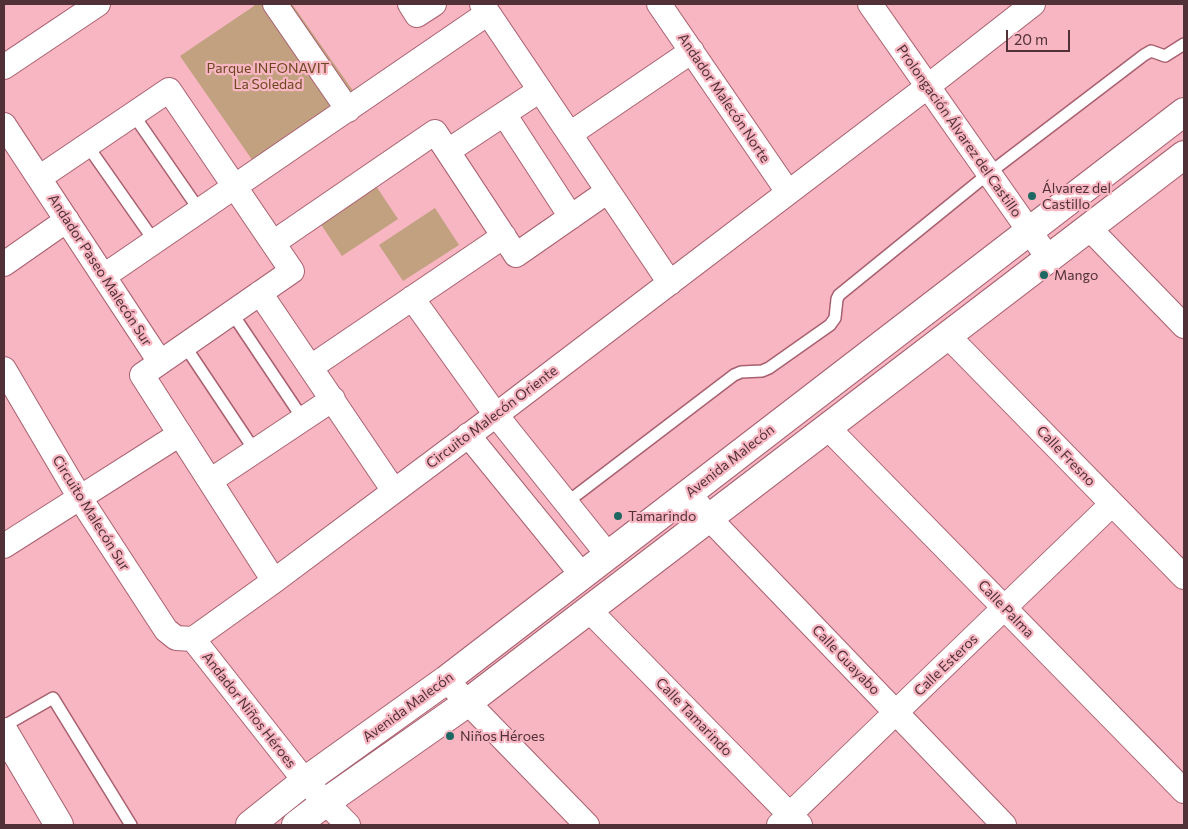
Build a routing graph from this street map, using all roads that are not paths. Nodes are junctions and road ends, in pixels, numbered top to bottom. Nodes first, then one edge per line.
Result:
1 (275, 4) edge
2 (659, 4) edge
3 (870, 4) edge
4 (1032, 4) edge
5 (92, 5) edge
6 (485, 8) edge
7 (1184, 44) edge
8 (692, 52) junction
9 (4, 67) edge
10 (927, 87) junction
11 (540, 90) junction
12 (348, 110) junction
13 (1184, 112) edge
14 (134, 114) junction
15 (504, 114) junction
16 (4, 125) edge
17 (570, 134) junction
18 (88, 145) junction
19 (448, 151) junction
20 (1184, 154) edge
21 (988, 174) junction
22 (39, 178) junction
23 (235, 188) junction
24 (608, 191) junction
25 (788, 192) junction
26 (200, 211) junction
27 (571, 217) junction
28 (67, 220) junction
29 (1089, 228) junction
30 (1029, 230) junction
31 (504, 236) junction
32 (155, 242) junction
33 (273, 243) junction
34 (1049, 259) junction
35 (4, 264) edge
36 (104, 276) junction
37 (670, 282) junction
38 (260, 293) junction
39 (412, 298) junction
40 (232, 313) junction
41 (1184, 326) edge
42 (948, 336) junction
43 (184, 346) junction
44 (160, 362) junction
45 (310, 367) junction
46 (4, 369) edge
47 (333, 399) junction
48 (496, 415) junction
49 (303, 419) junction
50 (827, 427) junction
51 (180, 434) junction
52 (468, 435) junction
53 (255, 451) junction
54 (210, 481) junction
55 (394, 491) junction
56 (689, 493) junction
57 (80, 498) junction
58 (566, 503) junction
59 (1112, 504) junction
60 (710, 518) junction
61 (4, 546) edge
62 (608, 555) junction
63 (582, 575) junction
64 (1184, 577) edge
65 (274, 581) junction
66 (1004, 608) junction
67 (589, 610) junction
68 (193, 639) junction
69 (446, 680) junction
70 (467, 702) junction
71 (896, 712) junction
72 (4, 726) edge
73 (4, 732) edge
74 (305, 781) junction
75 (1184, 792) edge
76 (326, 802) junction
77 (790, 822) edge
78 (59, 825) edge
79 (131, 825) edge
80 (250, 825) edge
81 (296, 825) edge
82 (348, 825) edge
83 (587, 825) edge
84 (1004, 825) edge

1 - 12 street
2 - 8 street, Andador Malecón Norte
3 - 10 street, Prolongación Álvarez del Castillo
4 - 10 street, Circuito Malecón Oriente
5 - 9 street
6 - 11 street
6 - 12 street
7 - 21 lane
8 - 17 street
8 - 25 street, Andador Malecón Norte
10 - 21 street, Prolongación Álvarez del Castillo
10 - 25 street, Circuito Malecón Oriente
11 - 15 street
11 - 17 street
12 - 23 street
13 - 30 street, Avenida Malecón
14 - 18 street
14 - 23 street
14 - 26 lane
15 - 19 street
15 - 27 street
16 - 22 street, Andador Paseo Malecón Sur
17 - 24 street
18 - 22 street
18 - 32 lane
19 - 31 street
19 - 33 street
20 - 29 street
21 - 30 street, Prolongación Álvarez del Castillo
21 - 58 lane
22 - 28 street, Andador Paseo Malecón Sur
23 - 26 street
23 - 33 street
24 - 27 street
24 - 37 street
25 - 37 street, Circuito Malecón Oriente
26 - 32 street
27 - 31 street
28 - 35 street
28 - 36 street, Andador Paseo Malecón Sur
29 - 34 street
29 - 41 street
30 - 34 street, Prolongación Álvarez del Castillo
30 - 56 street, Avenida Malecón
31 - 39 street
32 - 36 street
33 - 38 street
34 - 42 street
36 - 44 street, Andador Paseo Malecón Sur
37 - 48 street, Circuito Malecón Oriente
38 - 40 street
38 - 45 street
39 - 45 street
39 - 48 street
40 - 43 street
40 - 49 lane
42 - 50 street
42 - 59 street, Calle Fresno
43 - 44 street
43 - 53 lane
44 - 51 street
45 - 47 street
46 - 57 street, Circuito Malecón Sur
47 - 49 street
47 - 55 street
48 - 52 street, Circuito Malecón Oriente
48 - 58 street
49 - 53 street
50 - 60 street
50 - 66 street, Calle Palma
51 - 54 street
51 - 57 street
52 - 55 street, Circuito Malecón Oriente
52 - 63 street
53 - 54 street
54 - 65 street
55 - 65 street, Circuito Malecón Oriente
56 - 60 street, Calle Guayabo
56 - 62 street, Avenida Malecón
57 - 61 street
57 - 68 street, Circuito Malecón Sur
58 - 62 street
59 - 64 street, Calle Fresno
59 - 66 street, Calle Esteros
60 - 67 street
60 - 71 street, Calle Guayabo
62 - 63 street, Avenida Malecón
63 - 69 street, Avenida Malecón
65 - 68 street, Circuito Malecón Oriente
66 - 71 street, Calle Esteros
66 - 75 street, Calle Palma
67 - 70 street
67 - 77 street, Calle Tamarindo
68 - 74 street, Andador Niños Héroes
69 - 70 street
69 - 74 street, Avenida Malecón
70 - 76 street
70 - 83 street
71 - 77 street, Calle Esteros
71 - 84 street, Calle Guayabo
72 - 79 lane
73 - 78 street
74 - 76 street, Andador Niños Héroes
74 - 80 street, Avenida Malecón
76 - 81 street
76 - 82 street, Andador Niños Héroes

